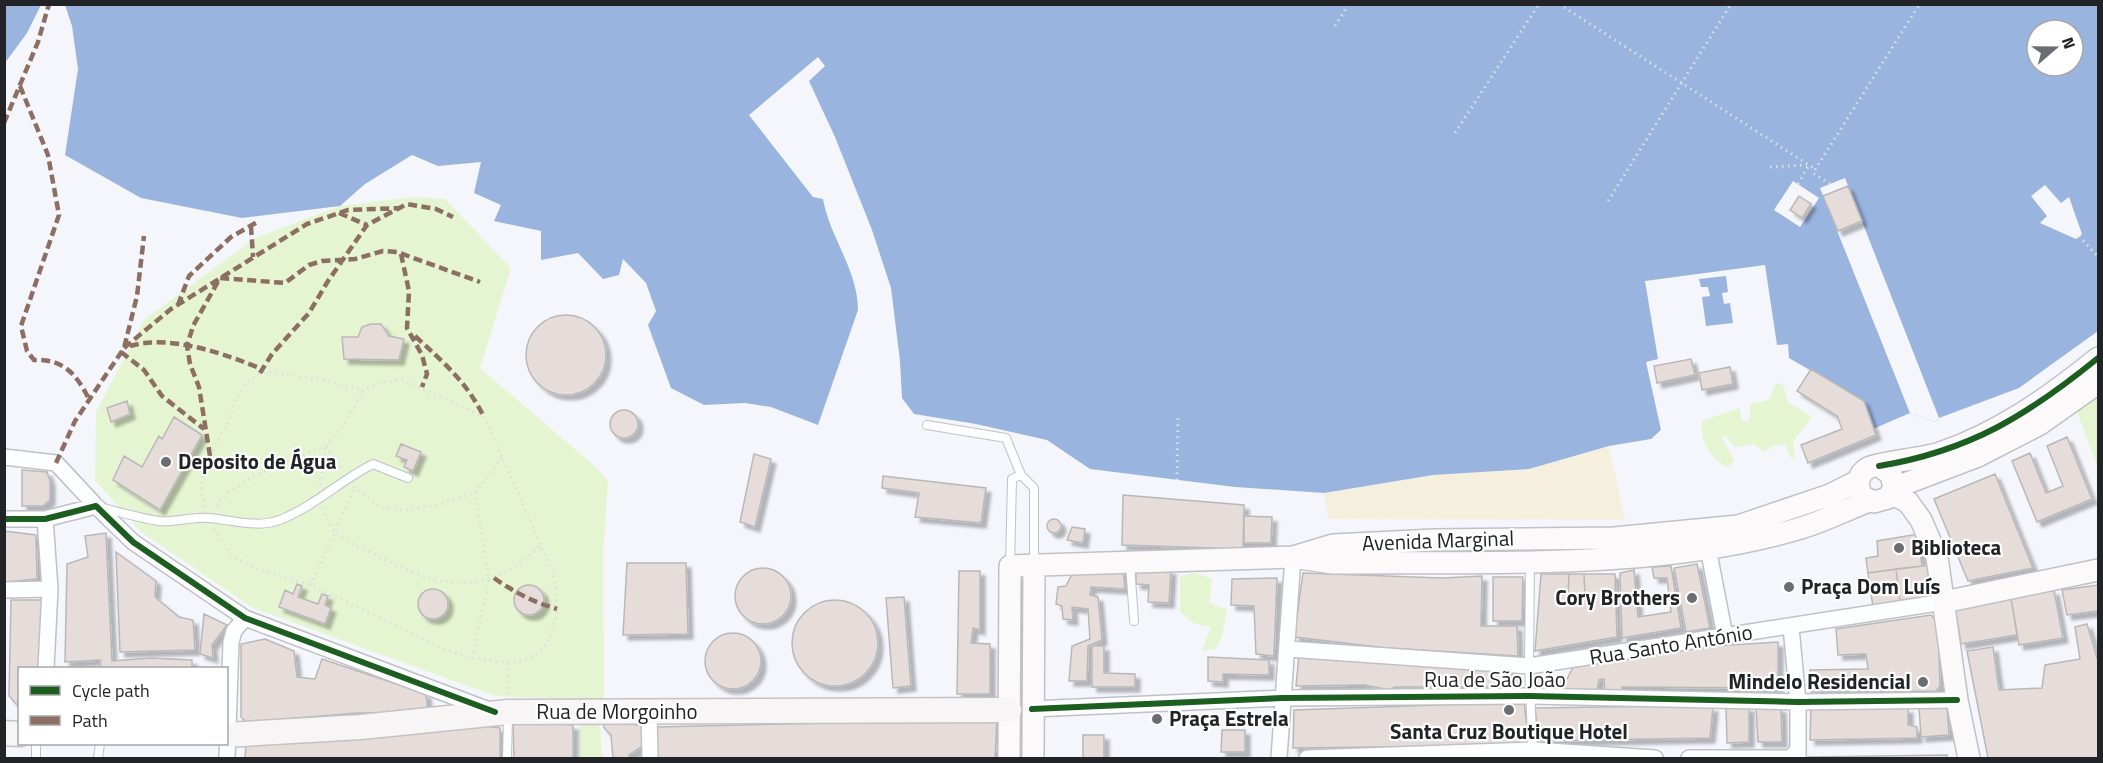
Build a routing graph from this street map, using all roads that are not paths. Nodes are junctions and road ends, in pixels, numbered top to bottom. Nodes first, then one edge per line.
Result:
1 (2098, 358) edge
2 (2098, 383) edge
3 (927, 425) dead end
4 (4, 457) edge
5 (1879, 466) junction
6 (1021, 475) junction
7 (408, 477) dead end
8 (1858, 481) junction
9 (1893, 491) junction
10 (1869, 501) junction
11 (96, 506) junction
12 (4, 519) edge
13 (45, 519) junction
14 (1708, 548) junction
15 (1293, 557) junction
16 (1530, 561) junction
17 (1130, 562) junction
18 (1010, 566) junction
19 (1034, 566) junction
20 (2098, 570) edge
21 (50, 589) junction
22 (4, 590) edge
23 (1944, 602) junction
24 (245, 618) junction
25 (1134, 621) dead end
26 (1791, 627) junction
27 (1725, 636) junction
28 (1288, 649) junction
29 (1529, 666) junction
30 (46, 667) edge
31 (1530, 696) junction
32 (1283, 698) junction
33 (1957, 700) junction
34 (1798, 702) junction
35 (1021, 709) junction
36 (228, 712) edge
37 (501, 712) junction
38 (649, 713) junction
39 (228, 735) edge
40 (1533, 754) edge
41 (1797, 755) edge
42 (507, 759) edge
43 (650, 759) edge
44 (1008, 759) edge
45 (1033, 759) edge
46 (1279, 759) edge
47 (1307, 759) edge
48 (1655, 759) edge
49 (1689, 759) edge
50 (1969, 759) edge

1 - 5 main road
2 - 9 main road
3 - 6 lane
4 - 11 street
5 - 8 main road
5 - 9 main road
6 - 18 lane
6 - 19 lane
7 - 11 lane
8 - 10 main road
8 - 15 main road, Avenida Marginal
9 - 10 main road
9 - 23 main road
10 - 14 main road, Avenida Marginal
11 - 13 street
11 - 24 street
12 - 13 street
13 - 21 street
14 - 16 main road, Avenida Marginal
14 - 27 street
15 - 16 main road, Avenida Marginal
15 - 17 main road, Avenida Marginal
15 - 28 street
16 - 29 lane
17 - 19 main road, Avenida Marginal
17 - 25 lane
18 - 19 main road, Avenida Marginal
18 - 35 main road
19 - 35 main road
20 - 23 main road
21 - 22 street
21 - 30 street
23 - 26 street, Rua Santo António
23 - 33 main road
24 - 36 street
24 - 37 street
26 - 27 street, Rua Santo António
26 - 34 street
27 - 29 street, Rua Santo António
28 - 29 street, Rua Santo António
28 - 32 street
29 - 31 lane
31 - 32 street, Rua de São João
31 - 34 street, Rua de São João
31 - 40 lane
32 - 35 street, Rua de São João
32 - 46 street
33 - 34 street, Rua de São João
33 - 50 main road
34 - 41 street
35 - 38 main road, Rua de Morgoinho
35 - 44 main road
35 - 45 main road
37 - 38 main road, Rua de Morgoinho
37 - 39 main road, Rua de Morgoinho
37 - 42 lane
38 - 43 street
40 - 47 street
40 - 48 street
41 - 49 street

